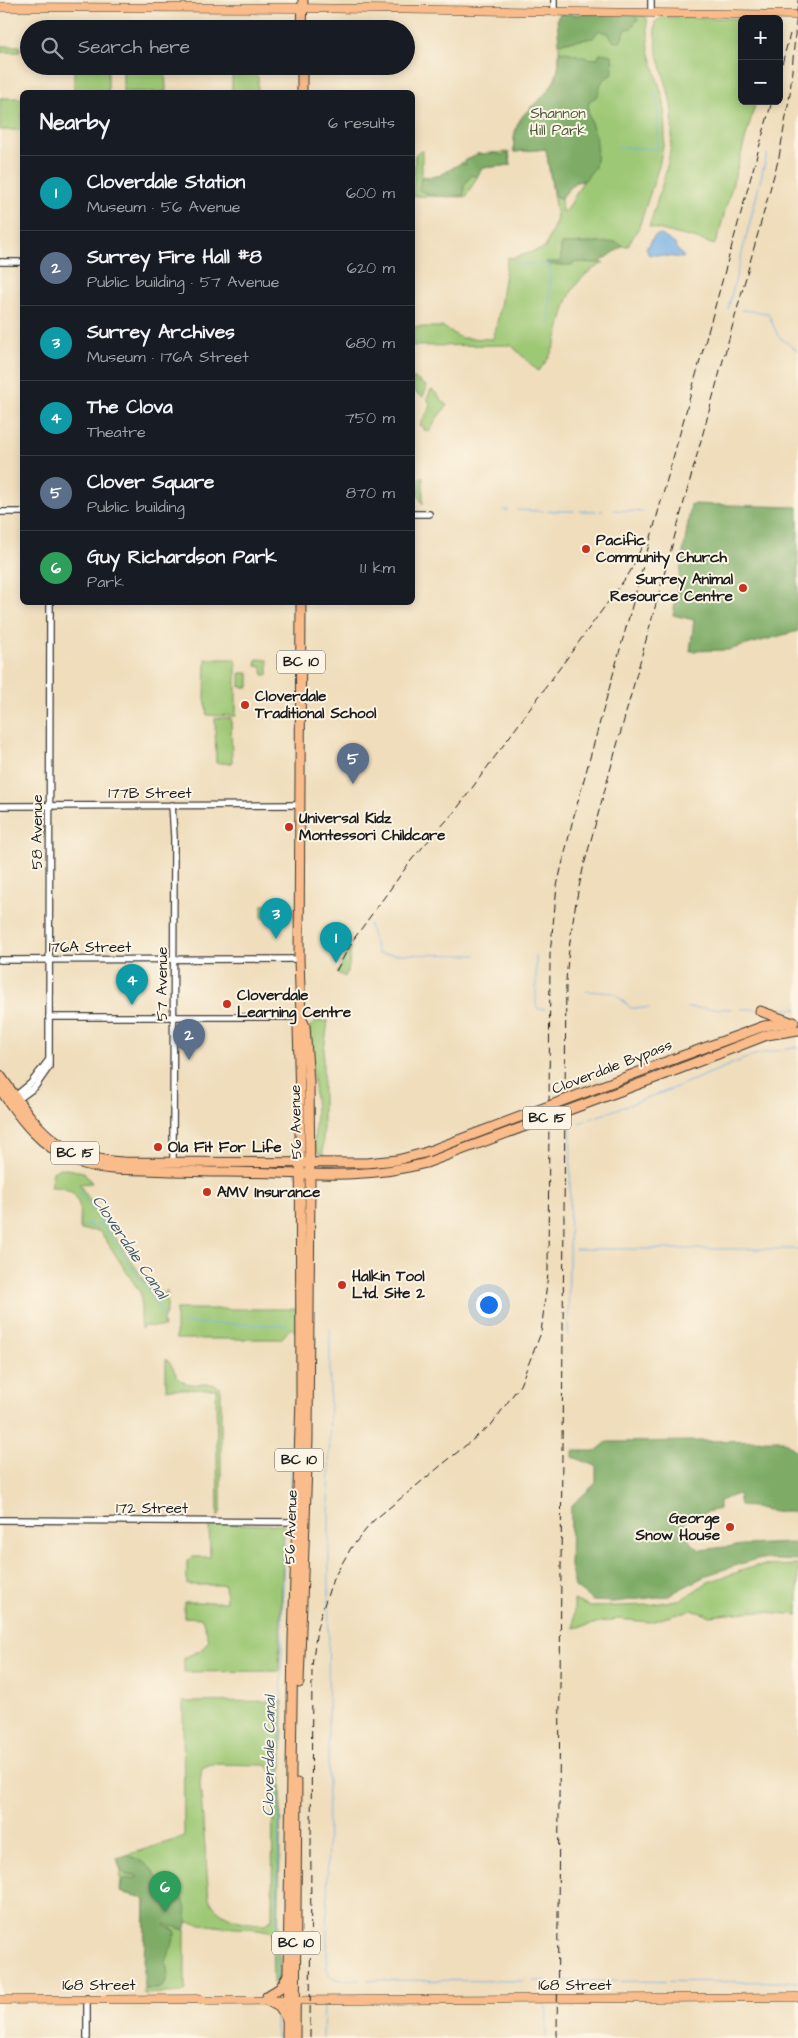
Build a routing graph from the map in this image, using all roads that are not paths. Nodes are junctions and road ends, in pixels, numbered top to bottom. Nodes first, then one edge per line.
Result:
1 (554, 0) edge
2 (651, 0) edge
3 (302, 4) edge
4 (0, 7) edge
5 (554, 11) junction
6 (652, 12) junction
7 (798, 15) edge
8 (302, 20) edge
9 (302, 75) edge
10 (302, 90) edge
11 (0, 262) edge
12 (20, 262) edge
13 (0, 512) edge
14 (20, 512) edge
15 (415, 514) edge
16 (429, 514) dead end
17 (50, 605) edge
18 (301, 605) edge
19 (172, 805) junction
20 (301, 805) junction
21 (0, 806) edge
22 (50, 806) junction
23 (299, 959) junction
24 (0, 960) edge
25 (49, 960) junction
26 (174, 960) junction
27 (760, 1011) dead end
28 (49, 1017) junction
29 (174, 1017) junction
30 (301, 1017) junction
31 (797, 1024) edge
32 (0, 1075) edge
33 (0, 1089) edge
34 (14, 1100) junction
35 (300, 1141) junction
36 (310, 1148) junction
37 (173, 1162) junction
38 (286, 1163) junction
39 (305, 1163) junction
40 (327, 1163) junction
41 (284, 1172) junction
42 (305, 1173) junction
43 (326, 1174) junction
44 (300, 1192) junction
45 (310, 1194) junction
46 (0, 1520) edge
47 (301, 1522) junction
48 (288, 1974) junction
49 (798, 1997) edge
50 (87, 1998) junction
51 (266, 1998) junction
52 (291, 1998) junction
53 (0, 2000) edge
54 (287, 2019) junction
55 (87, 2038) edge
56 (287, 2038) edge
57 (295, 2038) edge

1 - 5 street
2 - 6 street
3 - 4 main road
3 - 5 main road
3 - 8 highway
5 - 6 main road
6 - 7 main road
9 - 10 highway
11 - 12 street
13 - 14 street
15 - 16 street
17 - 22 street, 58 Avenue
18 - 20 highway, 56 Avenue / BC 10
19 - 20 street, 177B Street
19 - 22 street, 177B Street
19 - 26 street, 57 Avenue
20 - 23 highway, 56 Avenue / BC 10
21 - 22 street, 177B Street
22 - 25 street, 58 Avenue
23 - 26 street, 176A Street
23 - 30 highway, 56 Avenue / BC 10
24 - 25 street, 176A Street
25 - 26 street, 176A Street
25 - 28 street, 58 Avenue
26 - 29 street, 57 Avenue
27 - 31 highway
28 - 29 street
28 - 34 street, 58 Avenue
29 - 30 street
29 - 37 street, 57 Avenue
30 - 35 highway, 56 Avenue / BC 10
30 - 36 highway, 56 Avenue / BC 10
31 - 40 highway, Cloverdale Bypass / BC 15, bridge
31 - 43 highway, Cloverdale Bypass / BC 15, bridge
32 - 34 highway, Cloverdale Bypass / BC 15
33 - 34 highway, Cloverdale Bypass / BC 15
34 - 37 highway, Cloverdale Bypass / BC 15
34 - 41 highway, Cloverdale Bypass / BC 15
35 - 38 highway
35 - 39 highway, 56 Avenue / BC 10
36 - 39 highway, 56 Avenue / BC 10
36 - 40 highway
37 - 38 highway, Cloverdale Bypass / BC 15
38 - 39 highway, Cloverdale Bypass / BC 15
39 - 40 highway, Cloverdale Bypass / BC 15
39 - 42 highway, 56 Avenue / BC 10
41 - 42 highway, Cloverdale Bypass / BC 15
41 - 44 highway
42 - 43 highway, Cloverdale Bypass / BC 15
42 - 44 highway, 56 Avenue / BC 10
42 - 45 highway, 56 Avenue / BC 10
43 - 45 highway
44 - 47 highway, 56 Avenue / BC 10
45 - 47 highway, 56 Avenue / BC 10
46 - 47 street, 172 Street
47 - 48 highway, 56 Avenue / BC 10
47 - 52 highway, 56 Avenue / BC 10
48 - 51 highway
48 - 52 highway, 56 Avenue / BC 10
49 - 52 main road, 168 Street
50 - 51 main road, 168 Street
50 - 53 main road, 168 Street
50 - 55 street
51 - 52 main road, 168 Street
51 - 54 highway
52 - 54 highway, 56 Avenue / BC 10
52 - 57 highway, 56 Avenue / BC 10
54 - 56 highway, 56 Avenue / BC 10

